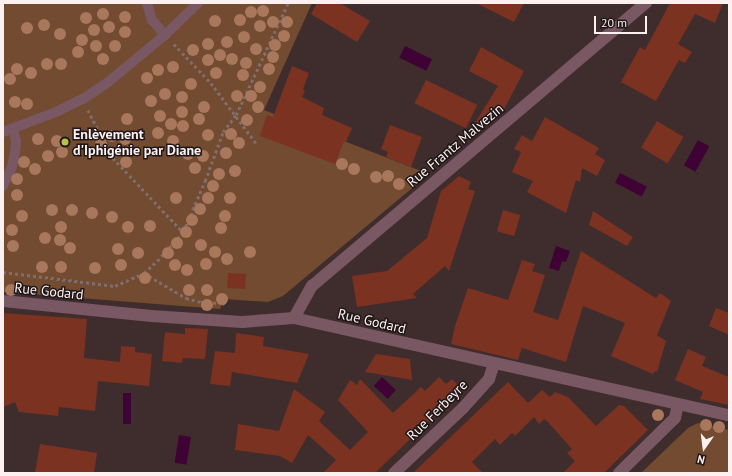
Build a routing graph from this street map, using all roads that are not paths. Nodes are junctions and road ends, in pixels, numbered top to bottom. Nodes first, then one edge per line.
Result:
1 (147, 3) edge
2 (198, 3) edge
3 (646, 3) edge
4 (165, 35) junction
5 (8, 130) edge
6 (3, 186) edge
7 (3, 301) edge
8 (294, 318) junction
9 (494, 364) junction
10 (678, 404) junction
11 (729, 415) edge
12 (394, 473) edge
13 (619, 473) edge

1 - 4 lane
2 - 4 lane
3 - 8 street, Rue Frantz Malvezin
4 - 5 lane
5 - 6 lane
7 - 8 street, Rue Godard
8 - 9 street, Rue Godard
9 - 10 street, Rue Godard
9 - 12 street, Rue Ferbeyre
10 - 11 street, Rue Godard
10 - 13 street

